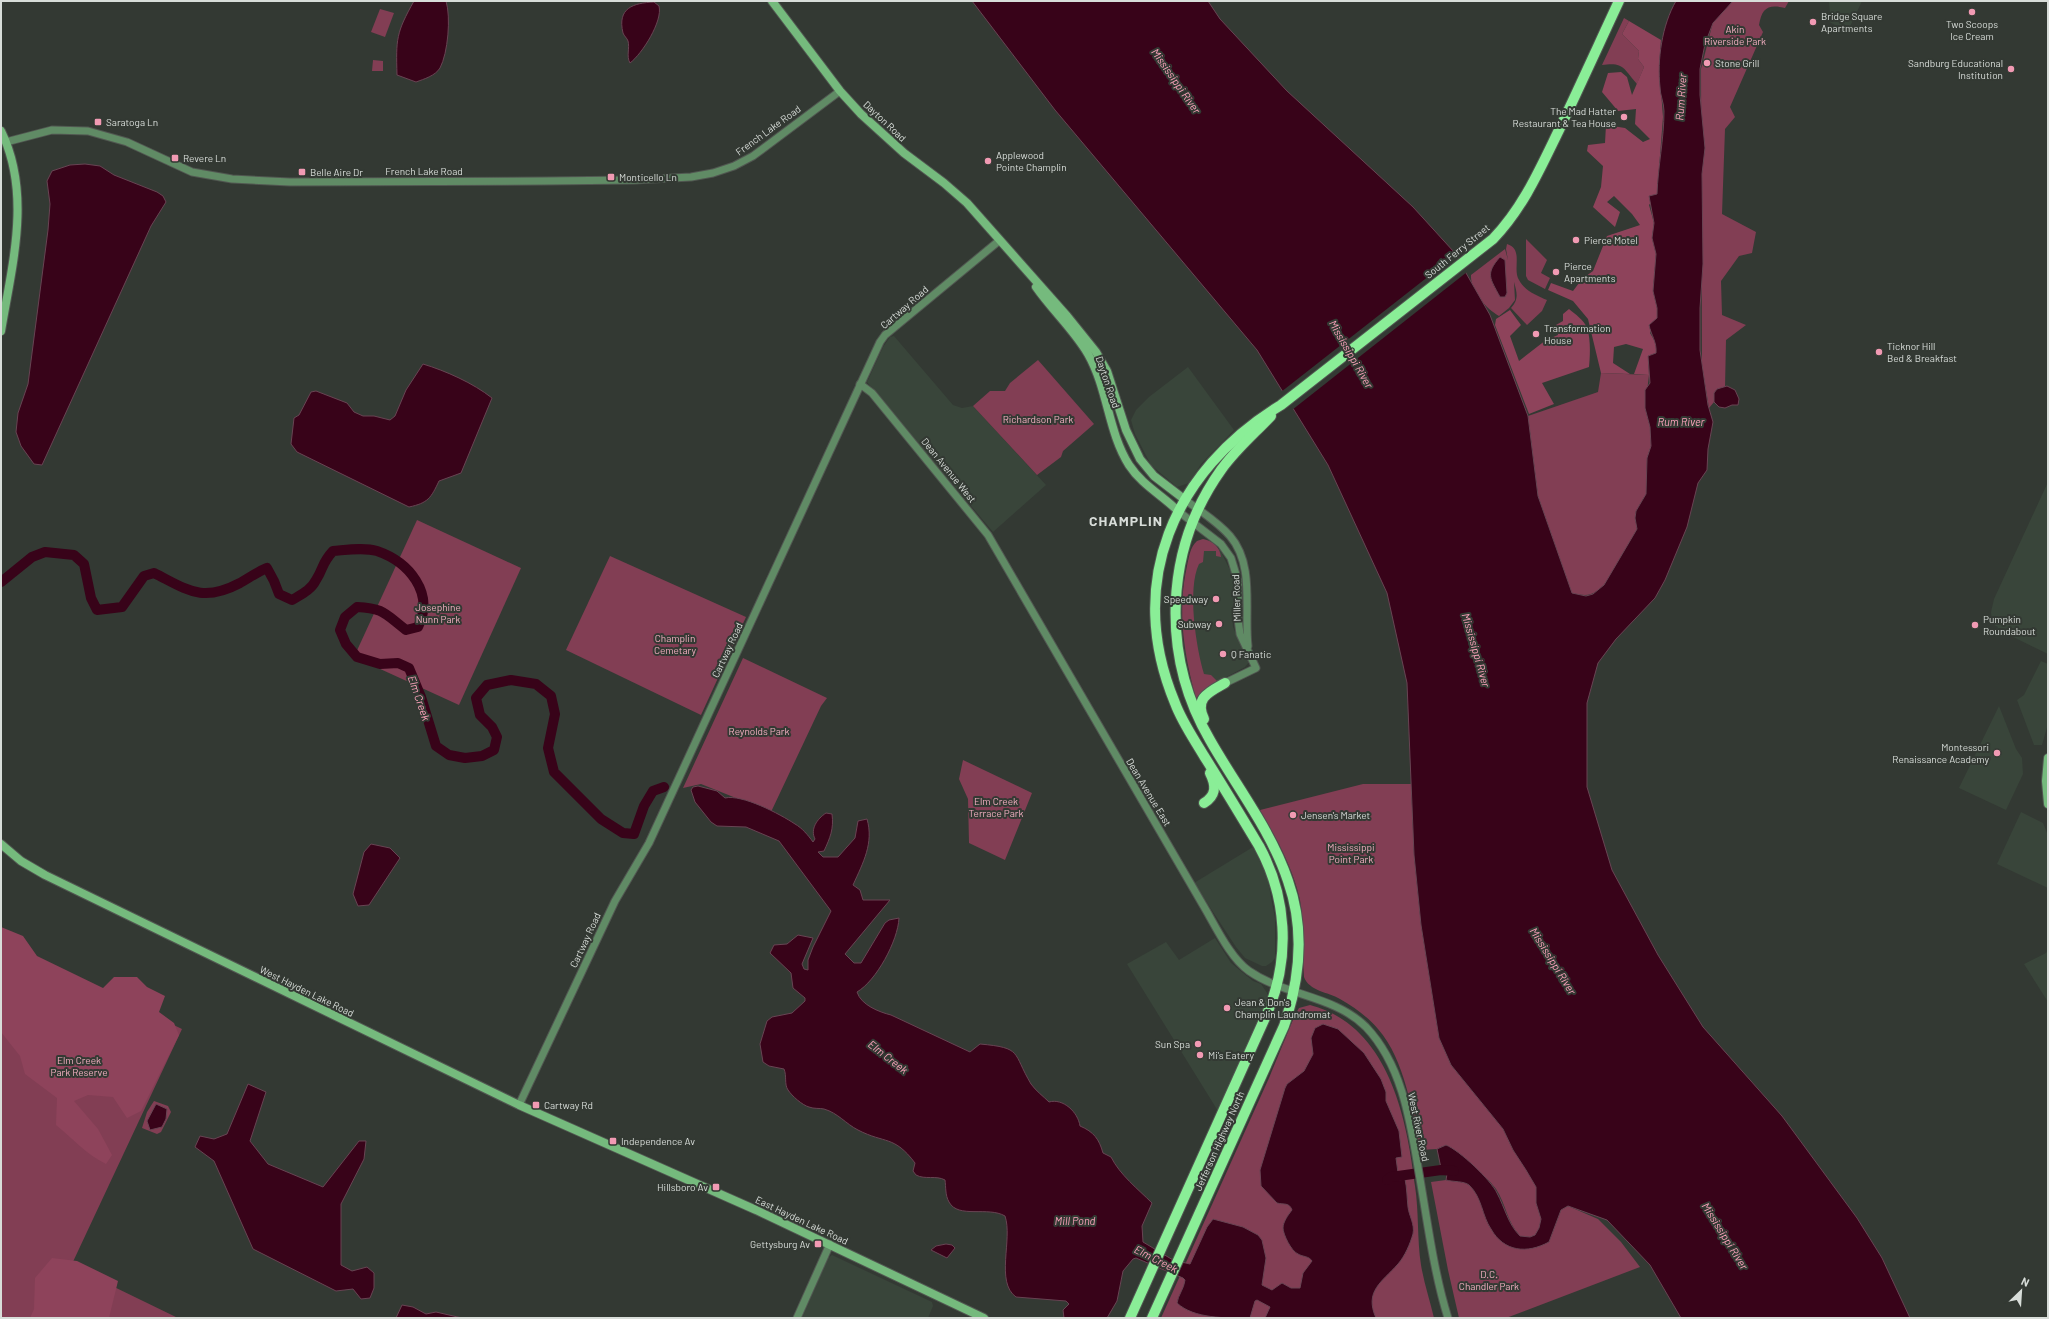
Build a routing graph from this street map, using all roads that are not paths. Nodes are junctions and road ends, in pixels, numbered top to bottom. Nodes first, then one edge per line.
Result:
1 (772, 1) edge
2 (1619, 1) edge
3 (840, 91) junction
4 (1, 131) edge
5 (6, 142) junction
6 (1000, 240) junction
7 (1, 331) edge
8 (860, 384) junction
9 (1280, 405) junction
10 (1184, 499) junction
11 (1198, 509) junction
12 (1178, 511) junction
13 (1192, 523) junction
14 (1013, 576) joint
15 (1249, 650) junction
16 (1225, 683) joint
17 (1182, 718) junction
18 (2048, 758) edge
19 (1230, 773) junction
20 (1204, 803) dead end
21 (2048, 804) edge
22 (1, 844) edge
23 (1278, 984) junction
24 (1294, 991) junction
25 (519, 1105) junction
26 (609, 1145) joint
27 (830, 1244) junction
28 (797, 1318) edge
29 (984, 1318) edge
30 (1130, 1318) edge
31 (1152, 1318) edge
32 (1448, 1318) edge

1 - 3 main road, Dayton Road
2 - 9 highway, South Ferry Street
3 - 5 street, French Lake Road
3 - 6 main road, Dayton Road
4 - 5 main road
5 - 7 main road
6 - 8 street, Cartway Road
6 - 10 main road, Dayton Road
6 - 12 main road, Dayton Road
8 - 14 street, Dean Avenue West
8 - 25 street, Cartway Road
9 - 10 highway
9 - 11 highway
10 - 11 street, Miller Road
10 - 12 highway
11 - 13 highway
11 - 15 street, Miller Road
12 - 13 street, Miller Road
12 - 17 highway
13 - 15 street, Miller Road
13 - 19 highway
14 - 23 street, Dean Avenue East
15 - 16 street, Miller Road
16 - 19 highway
17 - 20 highway
17 - 23 highway, Jefferson Highway North
18 - 21 main road
19 - 24 highway, Jefferson Highway North
22 - 25 main road, West Hayden Lake Road
23 - 24 street, Dean Avenue East
23 - 30 highway, Jefferson Highway North
24 - 31 highway, Jefferson Highway North
24 - 32 street, West River Road
25 - 26 main road, West Hayden Lake Road
26 - 27 main road, East Hayden Lake Road
27 - 28 street
27 - 29 main road, East Hayden Lake Road

